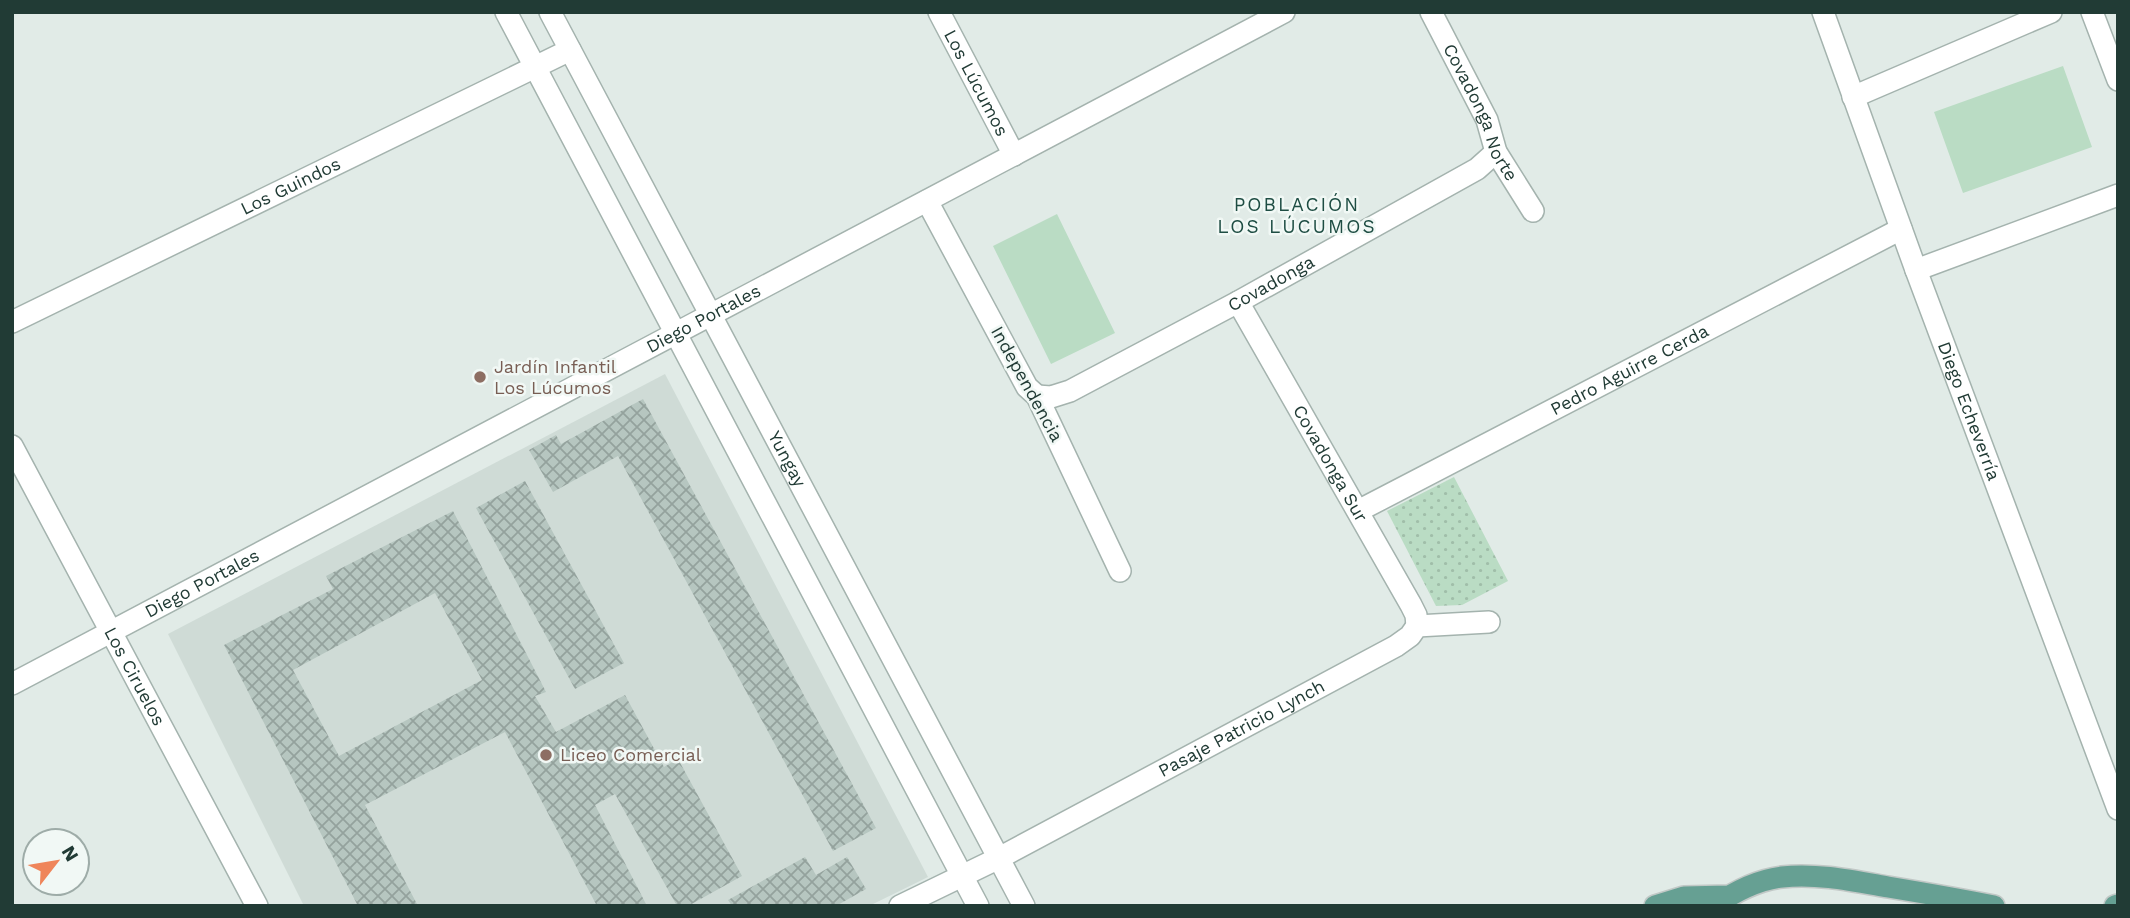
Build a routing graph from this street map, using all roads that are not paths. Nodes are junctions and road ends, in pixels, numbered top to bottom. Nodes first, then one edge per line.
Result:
1 (506, 12) edge
2 (550, 12) edge
3 (939, 12) edge
4 (1284, 12) edge
5 (1431, 12) edge
6 (1823, 12) edge
7 (2051, 12) edge
8 (2092, 12) edge
9 (570, 50) junction
10 (535, 67) junction
11 (2118, 80) edge
12 (1853, 97) junction
13 (1496, 152) junction
14 (1014, 155) junction
15 (2118, 195) edge
16 (927, 201) junction
17 (1533, 212) dead end
18 (1901, 229) junction
19 (1916, 270) junction
20 (1238, 302) junction
21 (711, 316) junction
22 (12, 322) edge
23 (676, 334) junction
24 (1037, 396) junction
25 (12, 446) edge
26 (1358, 511) junction
27 (1120, 571) dead end
28 (1489, 622) dead end
29 (1417, 626) junction
30 (112, 632) junction
31 (12, 684) edge
32 (2118, 809) edge
33 (999, 858) junction
34 (962, 876) junction
35 (1721, 901) edge
36 (257, 906) edge
37 (900, 906) edge
38 (978, 906) edge
39 (1024, 906) edge
40 (1655, 906) edge
41 (1994, 906) edge

1 - 10 street
2 - 9 street, Yungay
3 - 14 street, Los Lúcumos
4 - 14 street, Diego Portales
5 - 13 street, Covadonga Norte
6 - 12 street, Diego Echeverría
7 - 12 street
8 - 11 street
9 - 10 street, Los Guindos
9 - 21 street, Yungay
10 - 22 street, Los Guindos
10 - 23 street
12 - 18 street, Diego Echeverría
13 - 17 street, Covadonga Norte
13 - 20 street, Covadonga
14 - 16 street, Diego Portales
15 - 19 street
16 - 21 street, Diego Portales
16 - 24 street, Independencia
18 - 19 street, Diego Echeverría
18 - 26 street, Pedro Aguirre Cerda
19 - 32 street, Diego Echeverría
20 - 24 street, Covadonga
20 - 26 street, Covadonga Sur
21 - 23 street, Diego Portales
21 - 33 street, Yungay
23 - 30 street, Diego Portales
23 - 34 street
24 - 27 street, Independencia
25 - 30 street, Los Ciruelos
26 - 29 street, Covadonga Sur
28 - 29 street
29 - 33 street, Pasaje Patricio Lynch
30 - 31 street, Diego Portales
30 - 36 street, Los Ciruelos
33 - 34 street, Pasaje Patricio Lynch
33 - 39 street, Yungay
34 - 37 street, Pasaje Patricio Lynch
34 - 38 street
35 - 40 main road
35 - 41 main road

